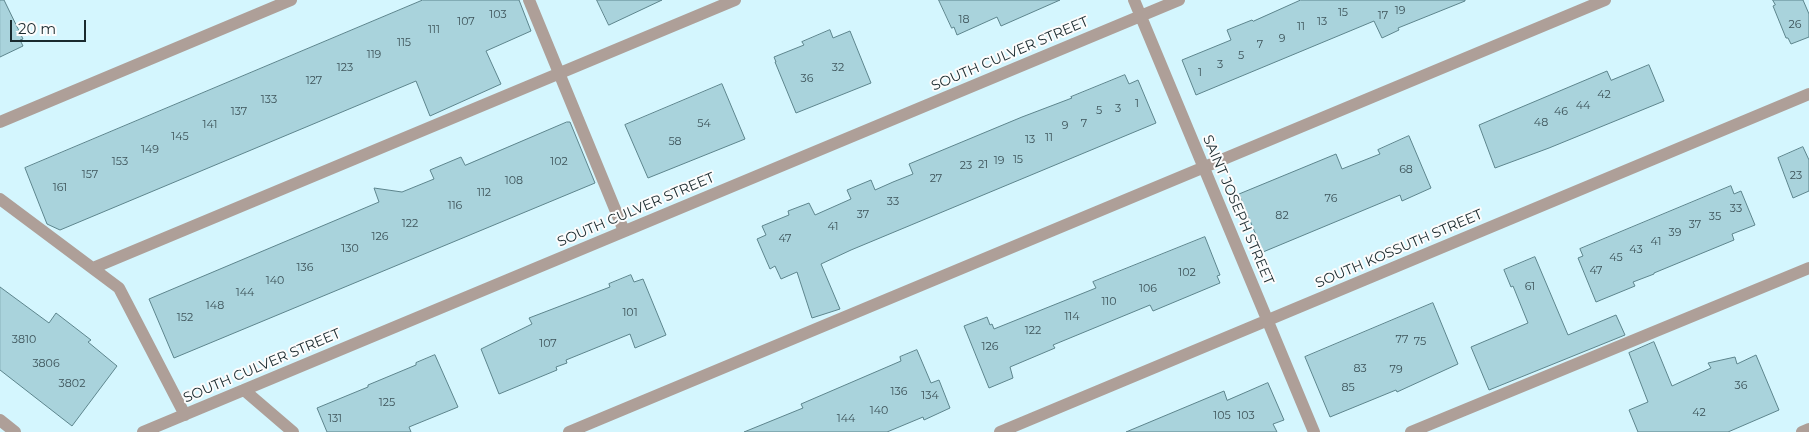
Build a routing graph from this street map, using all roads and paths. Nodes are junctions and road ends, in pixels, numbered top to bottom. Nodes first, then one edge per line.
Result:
1 (291, 0) edge
2 (529, 0) edge
3 (735, 0) edge
4 (1134, 0) edge
5 (1179, 0) edge
6 (1605, 0) edge
7 (1140, 16) junction
8 (559, 73) junction
9 (1809, 94) edge
10 (0, 122) edge
11 (1204, 168) junction
12 (0, 199) edge
13 (624, 231) junction
14 (93, 268) junction
15 (1809, 268) edge
16 (1268, 320) junction
17 (244, 390) junction
18 (185, 415) junction
19 (0, 420) edge
20 (1809, 429) edge
21 (15, 432) edge
22 (143, 432) edge
23 (293, 432) edge
24 (569, 432) edge
25 (1000, 432) edge
26 (1314, 432) edge
27 (1411, 432) edge
28 (1802, 432) edge

1 - 10 street
2 - 8 street
3 - 8 street
4 - 7 street, SAINT JOSEPH STREET
5 - 7 street, SOUTH CULVER STREET
6 - 11 street
7 - 11 street, SAINT JOSEPH STREET
7 - 13 street, SOUTH CULVER STREET
8 - 13 street
8 - 14 street
9 - 16 street, SOUTH KOSSUTH STREET
11 - 16 street, SAINT JOSEPH STREET
11 - 24 street
12 - 14 street
13 - 17 street, SOUTH CULVER STREET
14 - 18 street
15 - 27 street
16 - 25 street, SOUTH KOSSUTH STREET
16 - 26 street, SAINT JOSEPH STREET
17 - 18 street, SOUTH CULVER STREET
17 - 23 street
18 - 22 street, SOUTH CULVER STREET
19 - 21 street
20 - 28 street

